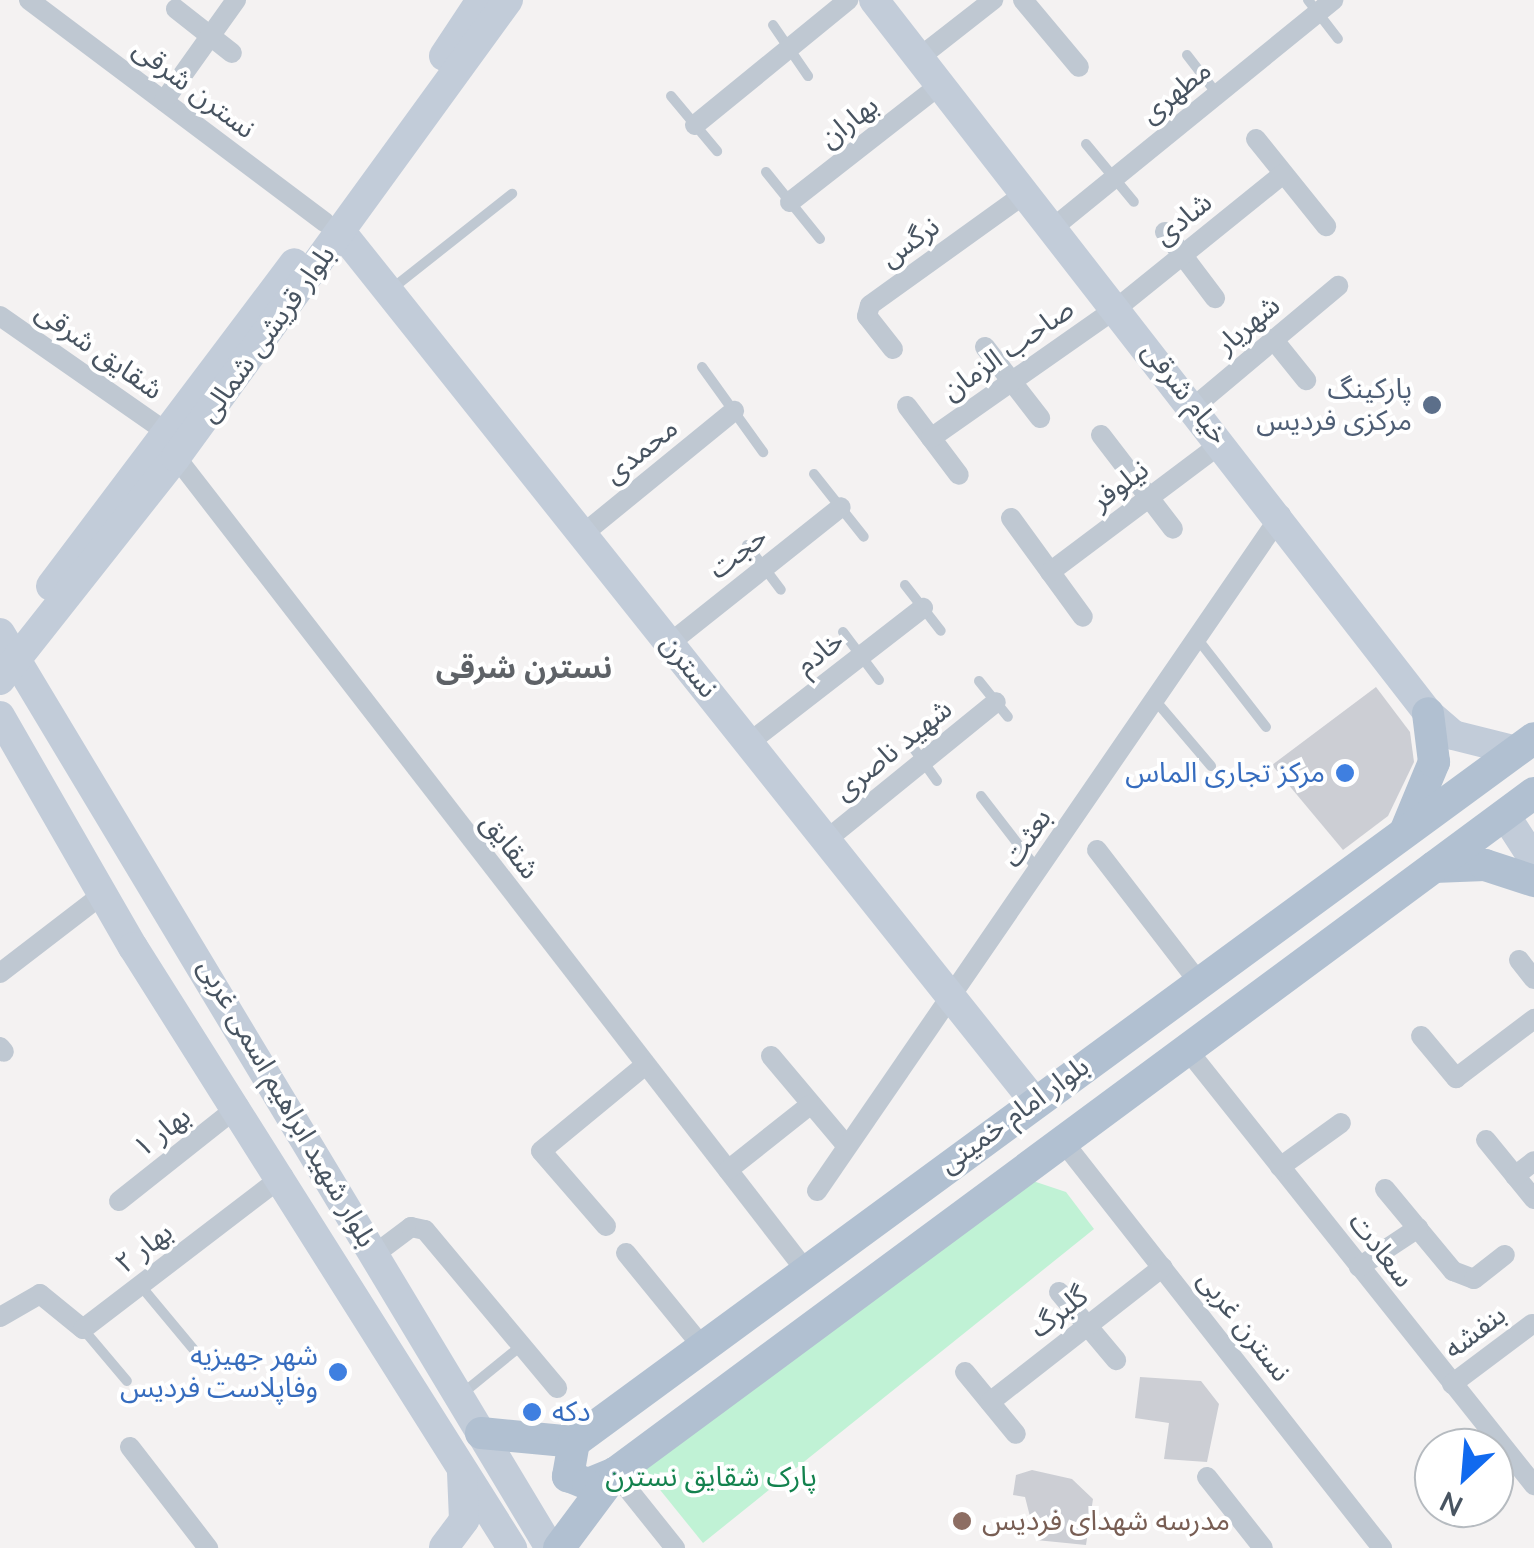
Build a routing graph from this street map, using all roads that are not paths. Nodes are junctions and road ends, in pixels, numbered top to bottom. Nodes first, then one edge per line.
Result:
1 (29, 0) edge
2 (236, 0) edge
3 (482, 0) edge
4 (508, 0) edge
5 (848, 0) edge
6 (874, 0) edge
7 (993, 0) edge
8 (1022, 0) edge
9 (1319, 4) edge
10 (55, 8) edge
11 (176, 9) dead end
12 (773, 25) dead end
13 (210, 36) junction
14 (1338, 39) dead end
15 (789, 48) junction
16 (232, 53) dead end
17 (1188, 55) dead end
18 (920, 57) junction
19 (1078, 68) dead end
20 (808, 76) dead end
21 (941, 84) junction
22 (1217, 94) junction
23 (671, 96) dead end
24 (164, 101) junction
25 (695, 124) junction
26 (400, 134) junction
27 (1256, 139) dead end
28 (1086, 144) dead end
29 (717, 151) dead end
30 (766, 172) dead end
31 (1282, 174) junction
32 (1114, 178) junction
33 (1026, 192) junction
34 (512, 194) dead end
35 (790, 202) junction
36 (1134, 202) dead end
37 (1326, 226) dead end
38 (333, 227) junction
39 (1054, 227) junction
40 (1165, 232) dead end
41 (820, 240) dead end
42 (1182, 256) junction
43 (1338, 286) dead end
44 (388, 291) junction
45 (1214, 298) dead end
46 (1117, 308) junction
47 (0, 316) edge
48 (1273, 339) junction
49 (985, 347) dead end
50 (894, 349) dead end
51 (702, 367) dead end
52 (1306, 380) dead end
53 (1012, 382) junction
54 (907, 406) dead end
55 (1195, 406) junction
56 (734, 411) junction
57 (1040, 418) dead end
58 (1101, 435) dead end
59 (931, 438) junction
60 (1223, 442) junction
61 (171, 444) junction
62 (764, 452) dead end
63 (814, 474) dead end
64 (958, 475) dead end
65 (1149, 498) junction
66 (841, 507) junction
67 (1282, 515) junction
68 (1011, 518) dead end
69 (1174, 529) dead end
70 (583, 534) junction
71 (864, 537) dead end
72 (747, 545) dead end
73 (764, 568) junction
74 (1050, 572) junction
75 (906, 585) dead end
76 (781, 590) dead end
77 (923, 608) junction
78 (1083, 617) dead end
79 (43, 630) junction
80 (844, 632) dead end
81 (941, 632) dead end
82 (1196, 637) junction
83 (670, 643) junction
84 (5, 653) edge
85 (861, 656) junction
86 (880, 680) dead end
87 (980, 680) dead end
88 (1154, 699) junction
89 (1002, 710) joint
90 (1428, 713) junction
91 (0, 716) edge
92 (1266, 726) dead end
93 (750, 742) junction
94 (1526, 744) edge
95 (917, 754) junction
96 (1211, 766) dead end
97 (88, 773) junction
98 (937, 781) dead end
99 (1534, 793) edge
100 (981, 796) dead end
101 (1505, 815) junction
102 (1404, 834) junction
103 (825, 840) junction
104 (1097, 850) dead end
105 (1534, 860) edge
106 (1434, 867) junction
107 (1038, 870) junction
108 (1534, 881) edge
109 (103, 894) junction
110 (168, 902) junction
111 (120, 923) junction
112 (1235, 951) junction
113 (1520, 960) dead end
114 (0, 973) edge
115 (1534, 979) edge
116 (1198, 982) junction
117 (1268, 987) junction
118 (220, 993) junction
119 (950, 993) junction
120 (178, 1016) junction
121 (1534, 1019) edge
122 (1421, 1036) dead end
123 (1186, 1048) junction
124 (771, 1056) dead end
125 (644, 1066) junction
126 (1034, 1102) junction
127 (810, 1105) junction
128 (239, 1106) junction
129 (1341, 1123) dead end
130 (1061, 1140) junction
131 (1486, 1140) dead end
132 (846, 1146) junction
133 (1534, 1161) edge
134 (1280, 1167) junction
135 (728, 1170) junction
136 (283, 1176) junction
137 (1515, 1176) junction
138 (1386, 1189) dead end
139 (817, 1191) dead end
140 (1534, 1200) edge
141 (119, 1202) dead end
142 (606, 1226) dead end
143 (1418, 1228) junction
144 (375, 1254) junction
145 (626, 1254) dead end
146 (1506, 1255) dead end
147 (1163, 1267) junction
148 (1359, 1267) junction
149 (803, 1268) junction
150 (140, 1285) junction
151 (1059, 1292) dead end
152 (0, 1316) edge
153 (1086, 1324) junction
154 (1532, 1324) edge
155 (83, 1329) junction
156 (522, 1345) junction
157 (701, 1345) junction
158 (200, 1357) dead end
159 (1116, 1360) dead end
160 (965, 1372) dead end
161 (127, 1381) dead end
162 (1452, 1384) junction
163 (557, 1388) dead end
164 (458, 1396) junction
165 (990, 1402) junction
166 (1016, 1434) dead end
167 (574, 1442) junction
168 (469, 1444) junction
169 (130, 1447) dead end
170 (616, 1473) junction
171 (1207, 1477) dead end
172 (1534, 1486) edge
173 (493, 1518) junction
174 (208, 1548) edge
175 (444, 1548) edge
176 (512, 1548) edge
177 (550, 1548) edge
178 (559, 1548) edge
179 (675, 1548) edge
180 (1263, 1548) edge
181 (1382, 1548) edge

1 - 10 street, نسترن شرقی
2 - 13 street
3 - 26 main road, بلوار قریشی شمالی
4 - 26 main road, بلوار قریشی شمالی
5 - 15 street
6 - 18 main road, خیام شرقی
7 - 18 street
8 - 19 street
9 - 14 lane
9 - 22 street, مطهری
10 - 24 street, نسترن شرقی
11 - 13 street
12 - 15 lane
13 - 16 street
13 - 24 street
15 - 20 lane
15 - 25 street
17 - 22 lane
18 - 21 main road, خیام شرقی
21 - 33 main road, خیام شرقی
21 - 35 street, بهاران
22 - 32 street, مطهری
23 - 25 lane
24 - 38 street, نسترن شرقی
25 - 29 lane
26 - 38 main road, بلوار قریشی شمالی
27 - 31 street
28 - 32 lane
30 - 35 lane
31 - 37 street
31 - 42 street, شادی
32 - 36 lane
32 - 39 street, مطهری
33 - 39 main road, خیام شرقی
33 - 50 street, نرگس
34 - 44 lane
35 - 41 lane
38 - 44 main road, نسترن
38 - 61 main road, بلوار قریشی شمالی
39 - 46 main road, خیام شرقی
40 - 42 street
42 - 45 street
42 - 46 street, شادی
43 - 48 street, شهریار
44 - 70 main road, نسترن
46 - 53 street, صاحب الزمان
46 - 55 main road, خیام شرقی
47 - 61 street, شقایق شرقی
48 - 52 street
48 - 55 street, شهریار
49 - 53 street
51 - 56 lane
53 - 57 street
53 - 59 street, صاحب الزمان
54 - 59 street
55 - 60 main road, خیام شرقی
56 - 62 lane
56 - 70 street, محمدی
58 - 65 street
59 - 64 street
60 - 65 street, نیلوفر
60 - 67 main road, خیام شرقی
61 - 79 main road, بلوار قریشی شمالی
61 - 84 main road, بلوار قریشی شمالی
61 - 125 street, شقایق
63 - 66 lane
65 - 69 street
65 - 74 street, نیلوفر
66 - 71 lane
66 - 73 street, حجت
67 - 82 street, بعثت
67 - 90 main road, خیام شرقی
68 - 74 street
70 - 83 main road, نسترن
72 - 73 lane
73 - 76 lane
73 - 83 street, حجت
74 - 78 street
75 - 77 lane
77 - 81 lane
77 - 85 street, خادم
79 - 84 main road, بلوار قریشی شمالی
79 - 97 main road
80 - 85 lane
82 - 88 street, بعثت
82 - 92 lane
83 - 93 main road, نسترن
84 - 97 main road, بلوار شهید ابراهیم اسمی غربی
85 - 86 lane
85 - 93 street, خادم
87 - 89 lane
88 - 96 lane
88 - 107 street, بعثت
89 - 95 street, شهید ناصری
90 - 94 main road, خیام شرقی
90 - 102 main road
91 - 109 main road, بلوار شهید ابراهیم اسمی غربی
93 - 103 main road, نسترن
94 - 102 main road, بلوار امام خمینی
95 - 98 lane
95 - 103 street, شهید ناصری
97 - 110 main road, بلوار شهید ابراهیم اسمی غربی
99 - 101 main road, بلوار امام خمینی
100 - 107 lane
101 - 105 main road
101 - 106 main road, بلوار امام خمینی
102 - 112 main road, بلوار امام خمینی
103 - 119 main road, نسترن
104 - 116 street
106 - 108 main road
106 - 117 main road, بلوار امام خمینی
107 - 119 street, بعثت
109 - 111 main road, بلوار شهید ابراهیم اسمی غربی
109 - 114 street
110 - 111 main road
110 - 118 main road, بلوار شهید ابراهیم اسمی غربی
111 - 120 main road, بلوار شهید ابراهیم اسمی غربی
112 - 116 main road, بلوار امام خمینی
112 - 117 main road
113 - 115 street
116 - 126 main road, بلوار امام خمینی
117 - 123 main road, بلوار امام خمینی
118 - 120 main road
118 - 144 main road, بلوار شهید ابراهیم اسمی غربی
119 - 126 main road, نسترن
119 - 132 street, بعثت
120 - 128 main road, بلوار شهید ابراهیم اسمی غربی
121 - 122 street
123 - 130 main road, بلوار امام خمینی
123 - 134 street, سعادت
124 - 127 street
125 - 135 street, شقایق
125 - 142 street
126 - 149 main road, بلوار امام خمینی
127 - 132 street
127 - 135 street
128 - 136 main road, بلوار شهید ابراهیم اسمی غربی
128 - 141 street, بهار ۱
129 - 134 street
130 - 147 street, نسترن غربی
130 - 170 main road, بلوار امام خمینی
131 - 137 street
132 - 139 street, بعثت
133 - 137 street
134 - 148 street, سعادت
135 - 149 street, شقایق
136 - 150 street, بهار ۲
136 - 168 main road, بلوار شهید ابراهیم اسمی غربی
137 - 140 street
138 - 143 street
143 - 146 street
143 - 148 street
144 - 156 street
144 - 164 main road, بلوار شهید ابراهیم اسمی غربی
145 - 157 street
147 - 153 street, گلبرگ
147 - 181 street, نسترن غربی
148 - 162 street, سعادت
149 - 157 main road, بلوار امام خمینی
150 - 155 street, بهار ۲
150 - 158 lane
151 - 153 street
152 - 155 street
153 - 159 street
153 - 165 street, گلبرگ
154 - 162 street, بنفشه
155 - 161 lane
156 - 163 street
156 - 164 lane
157 - 167 main road, بلوار امام خمینی
160 - 165 street
162 - 172 street, سعادت
164 - 168 main road, بلوار شهید ابراهیم اسمی غربی
165 - 166 street
167 - 168 main road
167 - 170 main road
168 - 173 main road, بلوار شهید ابراهیم اسمی غربی
168 - 175 main road
168 - 177 main road, بلوار شهید ابراهیم اسمی غربی
169 - 174 street
170 - 178 main road, بلوار امام خمینی
170 - 179 street
171 - 180 street
173 - 175 main road
173 - 176 main road, بلوار شهید ابراهیم اسمی غربی

